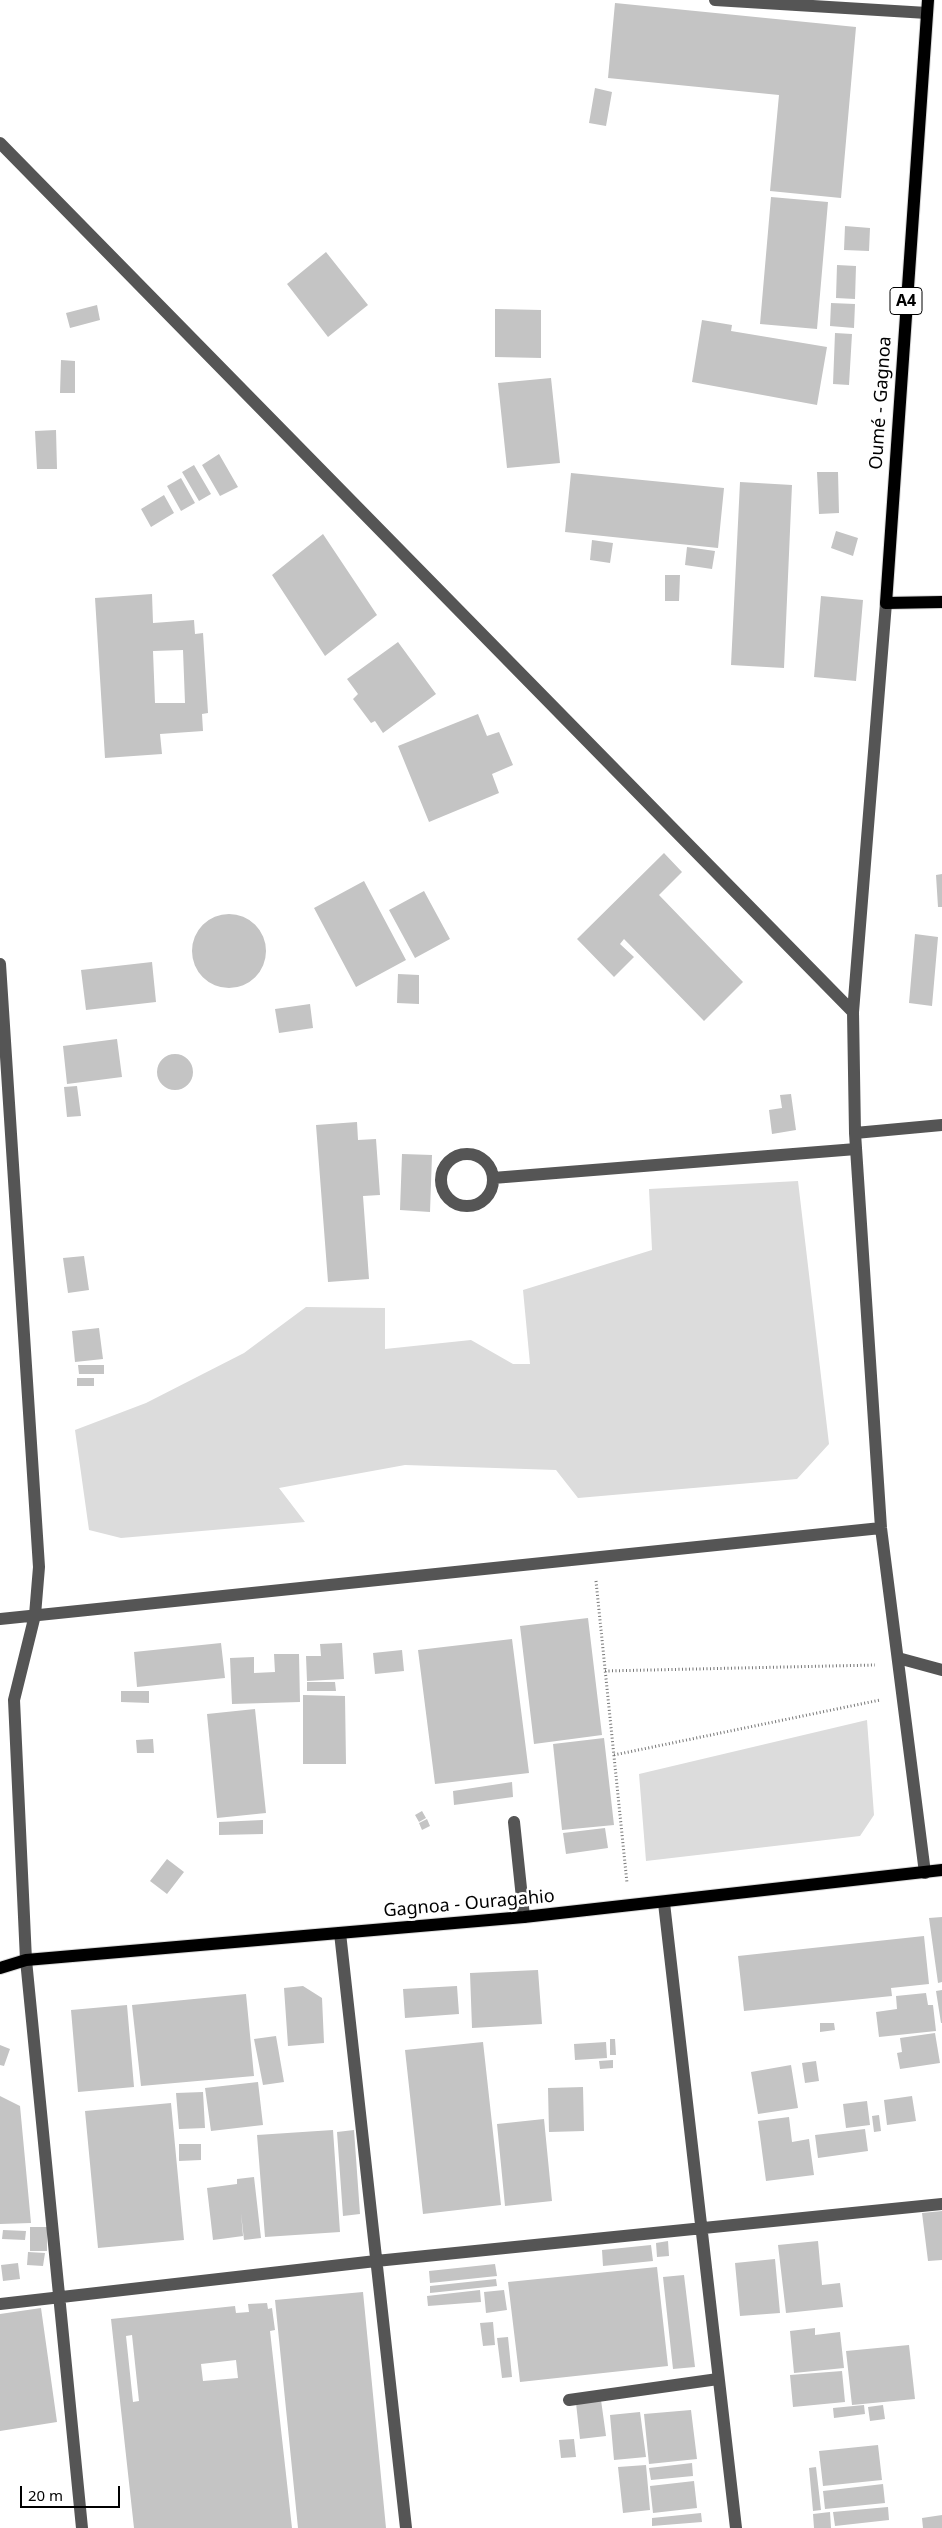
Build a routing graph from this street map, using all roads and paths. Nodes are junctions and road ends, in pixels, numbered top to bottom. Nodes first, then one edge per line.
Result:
1 (715, 0) edge
2 (928, 6) edge
3 (0, 143) edge
4 (942, 602) edge
5 (886, 603) junction
6 (0, 964) edge
7 (852, 1012) junction
8 (942, 1125) edge
9 (856, 1133) junction
10 (856, 1150) junction
11 (493, 1178) junction
12 (881, 1528) junction
13 (593, 1558) junction
14 (35, 1615) junction
15 (0, 1619) edge
16 (898, 1661) junction
17 (940, 1669) edge
18 (605, 1671) junction
19 (902, 1695) junction
20 (614, 1756) junction
21 (514, 1822) dead end
22 (942, 1870) edge
23 (925, 1873) junction
24 (664, 1903) junction
25 (630, 1906) junction
26 (524, 1917) junction
27 (340, 1933) junction
28 (26, 1960) junction
29 (0, 1968) edge
30 (942, 2204) edge
31 (700, 2228) junction
32 (376, 2261) junction
33 (60, 2297) junction
34 (0, 2304) edge
35 (718, 2380) junction
36 (569, 2400) dead end
37 (82, 2528) edge
38 (406, 2528) edge
39 (736, 2528) edge

1 - 2 street
2 - 5 main road, Oumé - Gagnoa / A4
3 - 7 street
4 - 5 main road
5 - 7 street
6 - 14 street
7 - 9 street
8 - 9 street
9 - 10 street
10 - 11 street
10 - 12 street
11 - 11 street
12 - 13 street
12 - 16 street
13 - 14 street
13 - 18 path
14 - 15 street
14 - 28 street
16 - 17 street
16 - 18 path
16 - 19 street
18 - 20 path
19 - 20 path
19 - 23 street
20 - 25 path
21 - 26 street
22 - 23 main road, Gagnoa - Ouragahio
23 - 24 main road, Gagnoa - Ouragahio
24 - 25 main road, Gagnoa - Ouragahio
24 - 31 street
25 - 26 main road, Gagnoa - Ouragahio
26 - 27 main road, Gagnoa - Ouragahio
27 - 28 main road, Gagnoa - Ouragahio
27 - 32 street
28 - 29 main road, Gagnoa - Ouragahio
28 - 33 street
30 - 31 street
31 - 32 street
31 - 35 street
32 - 33 street
32 - 38 street
33 - 34 street
33 - 37 street
35 - 36 street
35 - 39 street

